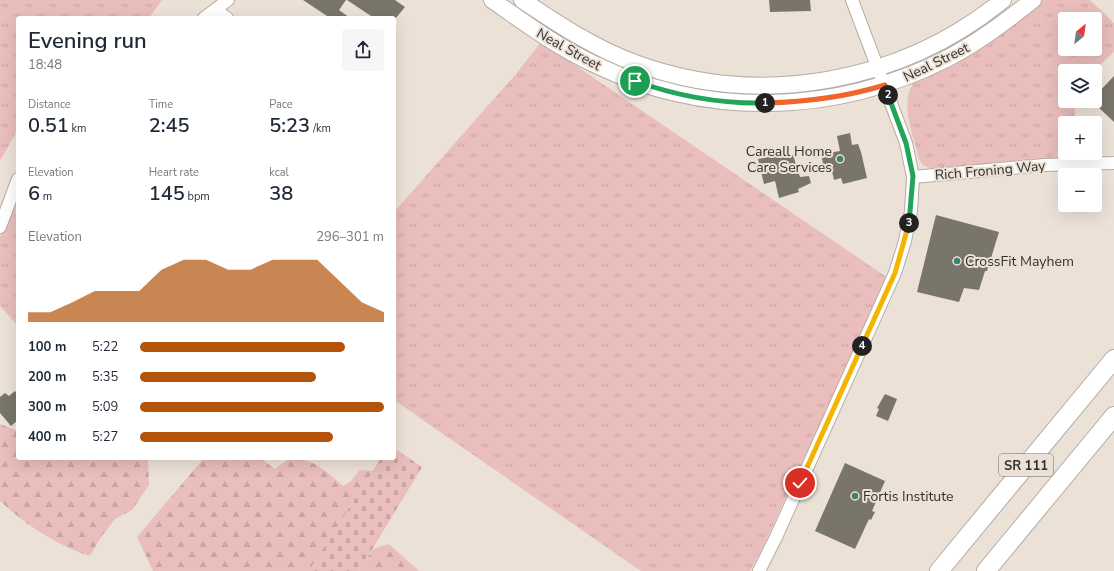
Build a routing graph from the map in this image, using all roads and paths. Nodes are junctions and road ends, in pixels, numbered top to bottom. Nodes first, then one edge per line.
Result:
1 (228, 0) edge
2 (492, 0) edge
3 (522, 0) edge
4 (852, 0) edge
5 (1003, 0) edge
6 (1033, 0) edge
7 (215, 10) junction
8 (207, 16) edge
9 (224, 16) edge
10 (879, 69) junction
11 (703, 81) junction
12 (885, 85) junction
13 (699, 98) junction
14 (1114, 163) edge
15 (913, 176) junction
16 (16, 185) edge
17 (0, 227) edge
18 (1114, 359) edge
19 (1114, 416) edge
20 (759, 571) edge
21 (939, 571) edge
22 (986, 571) edge

1 - 7 street
2 - 13 main road, Neal Street
3 - 11 main road, Neal Street
4 - 10 street
5 - 10 main road, Neal Street
6 - 12 main road, Neal Street
7 - 8 street
7 - 9 street
10 - 11 main road, Neal Street
10 - 12 street
11 - 13 main road
12 - 13 main road, Neal Street
12 - 15 street
14 - 15 street, Rich Froning Way
15 - 20 street
16 - 17 street
18 - 21 highway, SR 111
19 - 22 highway, SR 111

